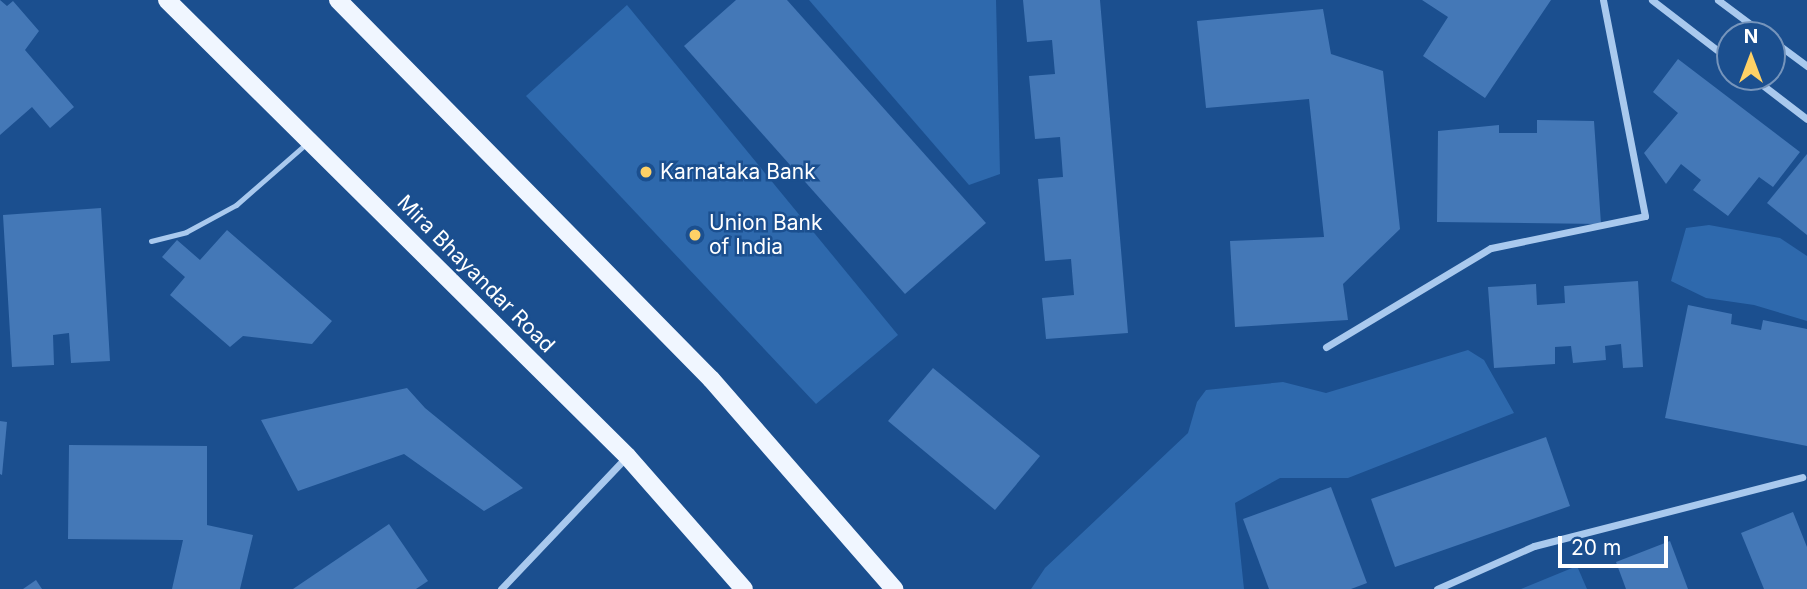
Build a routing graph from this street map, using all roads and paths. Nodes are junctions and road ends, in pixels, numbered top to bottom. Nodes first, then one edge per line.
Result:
1 (167, 0) edge
2 (338, 0) edge
3 (1604, 0) edge
4 (1652, 0) edge
5 (1718, 0) edge
6 (1746, 21) edge
7 (1716, 49) edge
8 (1786, 50) edge
9 (1807, 66) edge
10 (1770, 91) edge
11 (1807, 119) edge
12 (310, 141) junction
13 (151, 242) dead end
14 (1326, 347) dead end
15 (627, 456) junction
16 (1802, 477) dead end
17 (501, 589) edge
18 (744, 589) edge
19 (894, 589) edge
20 (1437, 589) edge

1 - 12 main road, Mira Bhayandar Road
2 - 19 main road
3 - 14 street
4 - 7 street
5 - 6 street
8 - 9 street
10 - 11 street
12 - 13 lane
12 - 15 main road, Mira Bhayandar Road
15 - 17 street
15 - 18 main road, Mira Bhayandar Road
16 - 20 street

